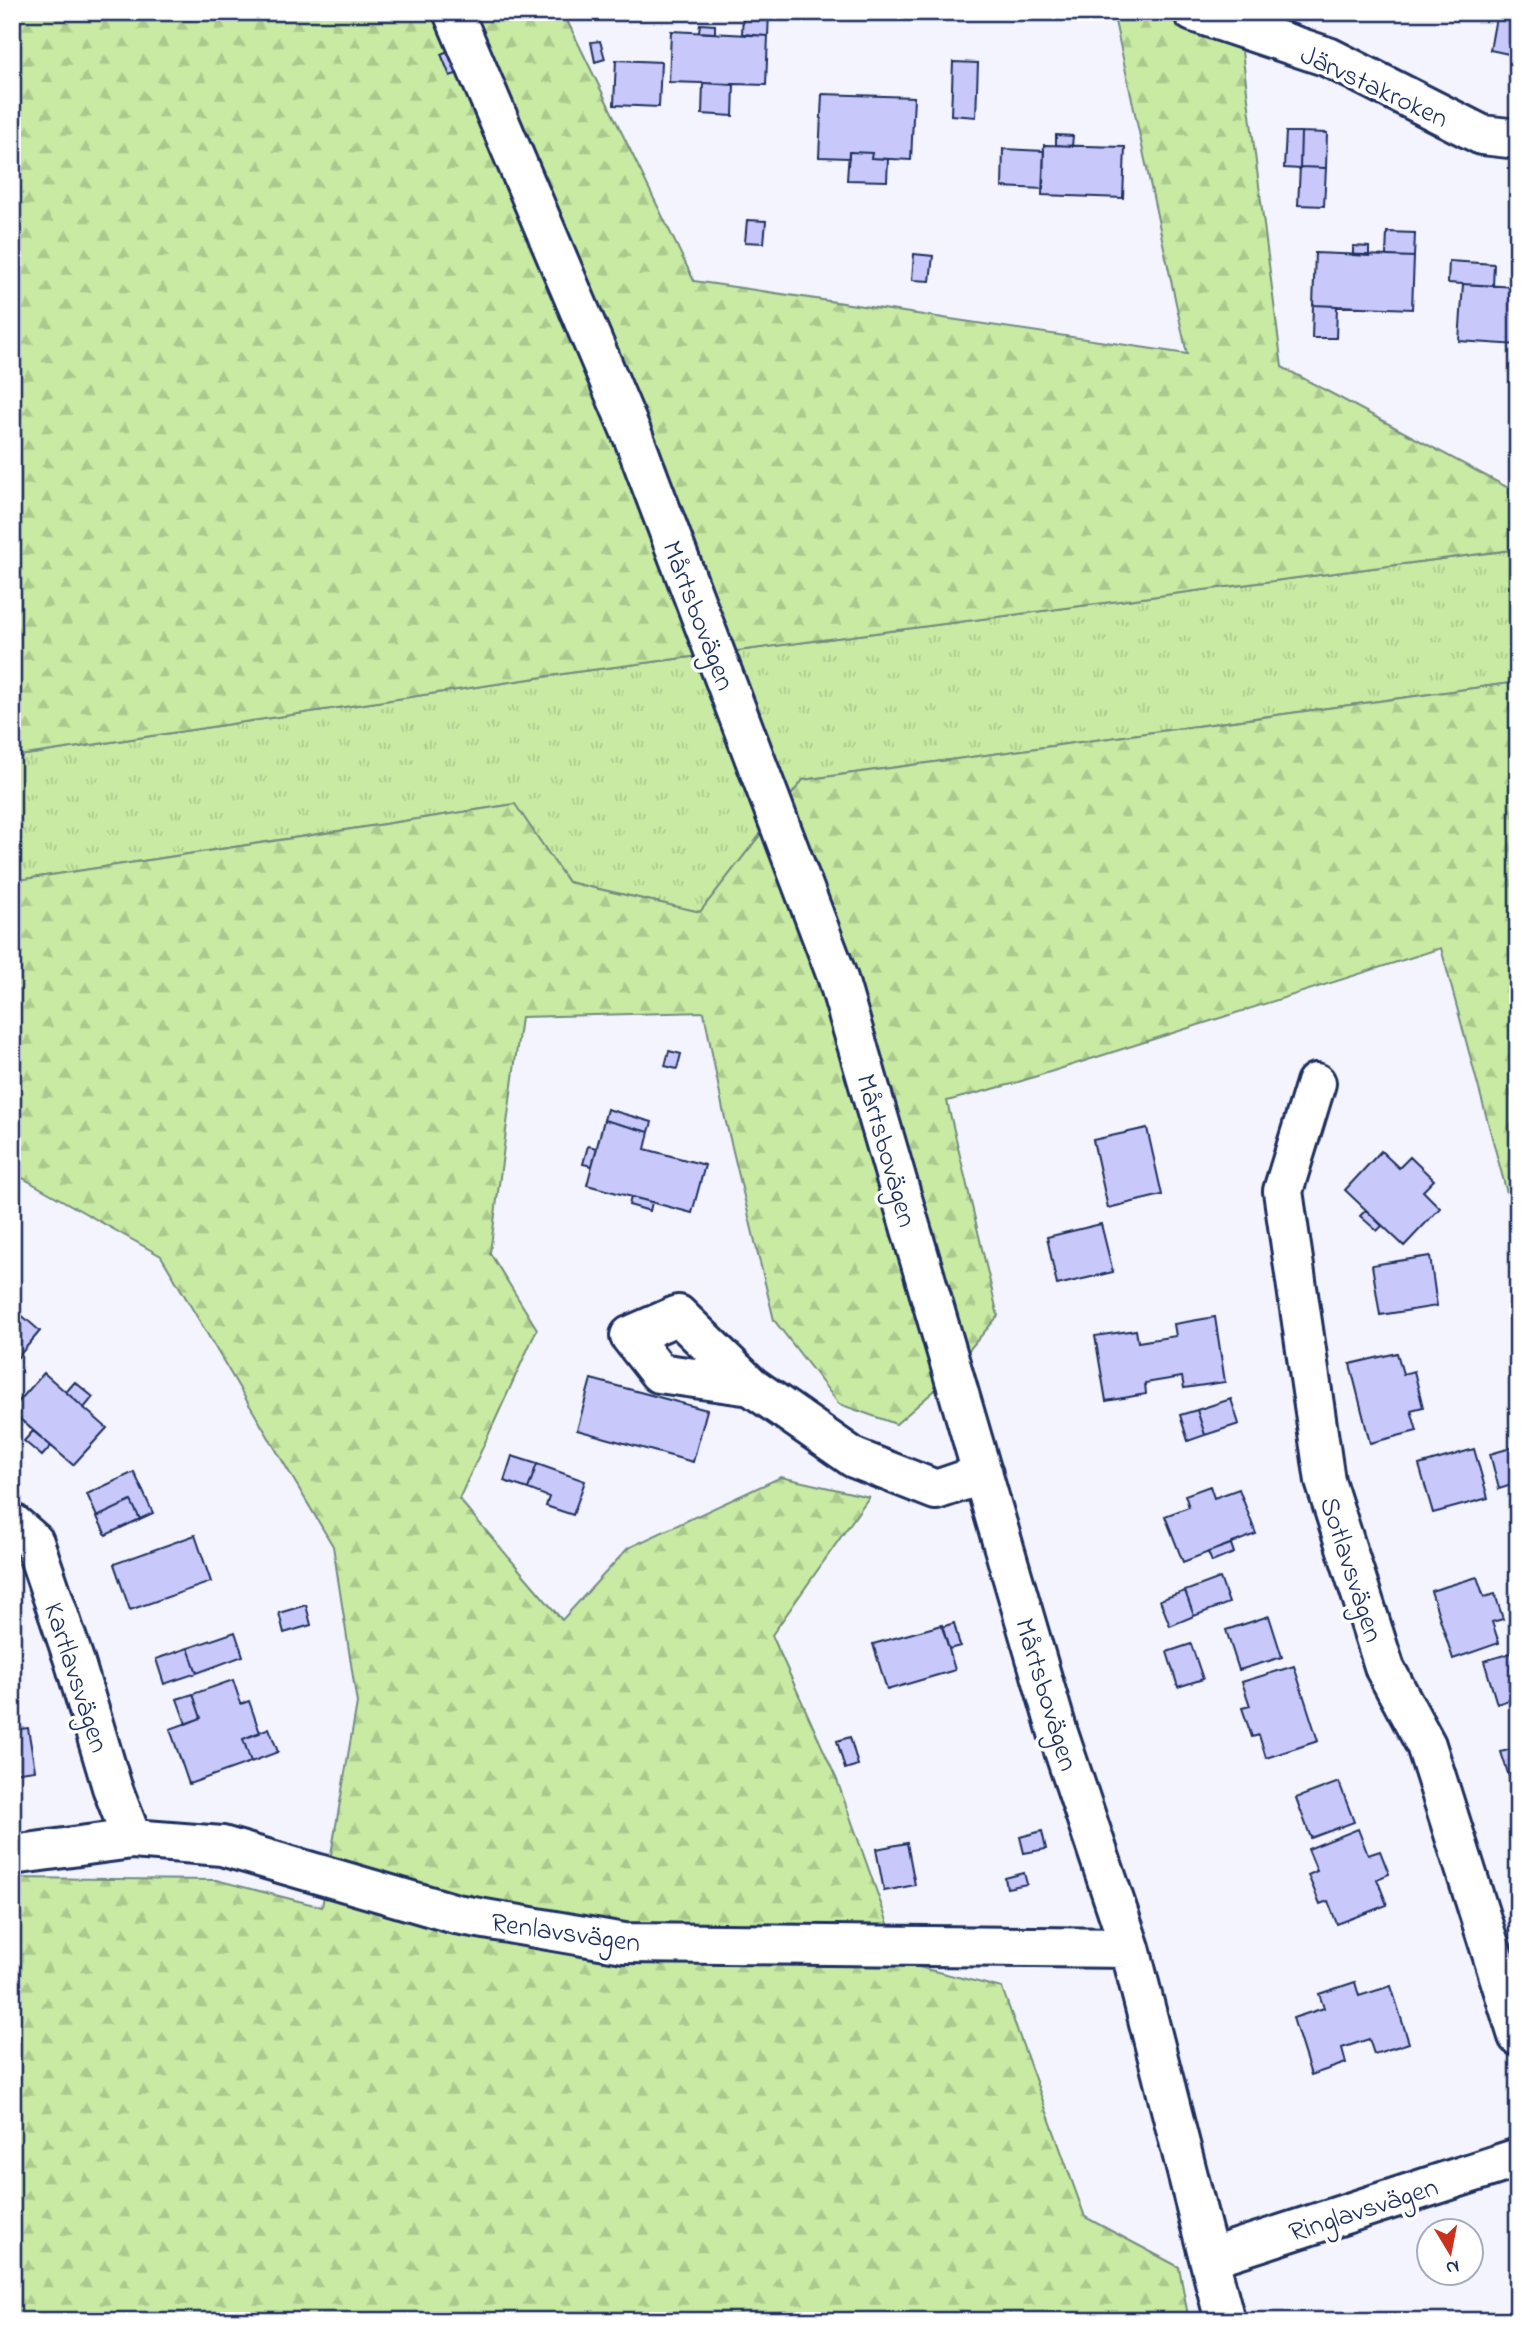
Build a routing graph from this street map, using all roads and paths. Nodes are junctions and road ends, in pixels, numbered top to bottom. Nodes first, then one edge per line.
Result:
1 (453, 12) edge
2 (1193, 12) edge
3 (1518, 139) edge
4 (1316, 1083) dead end
5 (751, 1386) dead end
6 (983, 1474) junction
7 (12, 1522) edge
8 (132, 1839) junction
9 (12, 1855) edge
10 (1130, 1948) junction
11 (1518, 2036) edge
12 (1518, 2158) edge
13 (1209, 2258) junction
14 (1225, 2321) edge

1 - 6 street, Mårtsbovägen
2 - 3 street, Järvstakroken
4 - 11 street, Sotlavsvägen
5 - 6 street
6 - 10 street, Mårtsbovägen
7 - 8 street, Kartlavsvägen
8 - 9 street, Renlavsvägen
8 - 10 street, Renlavsvägen
10 - 13 street, Mårtsbovägen
12 - 13 street, Ringlavsvägen
13 - 14 street, Mårtsbovägen

